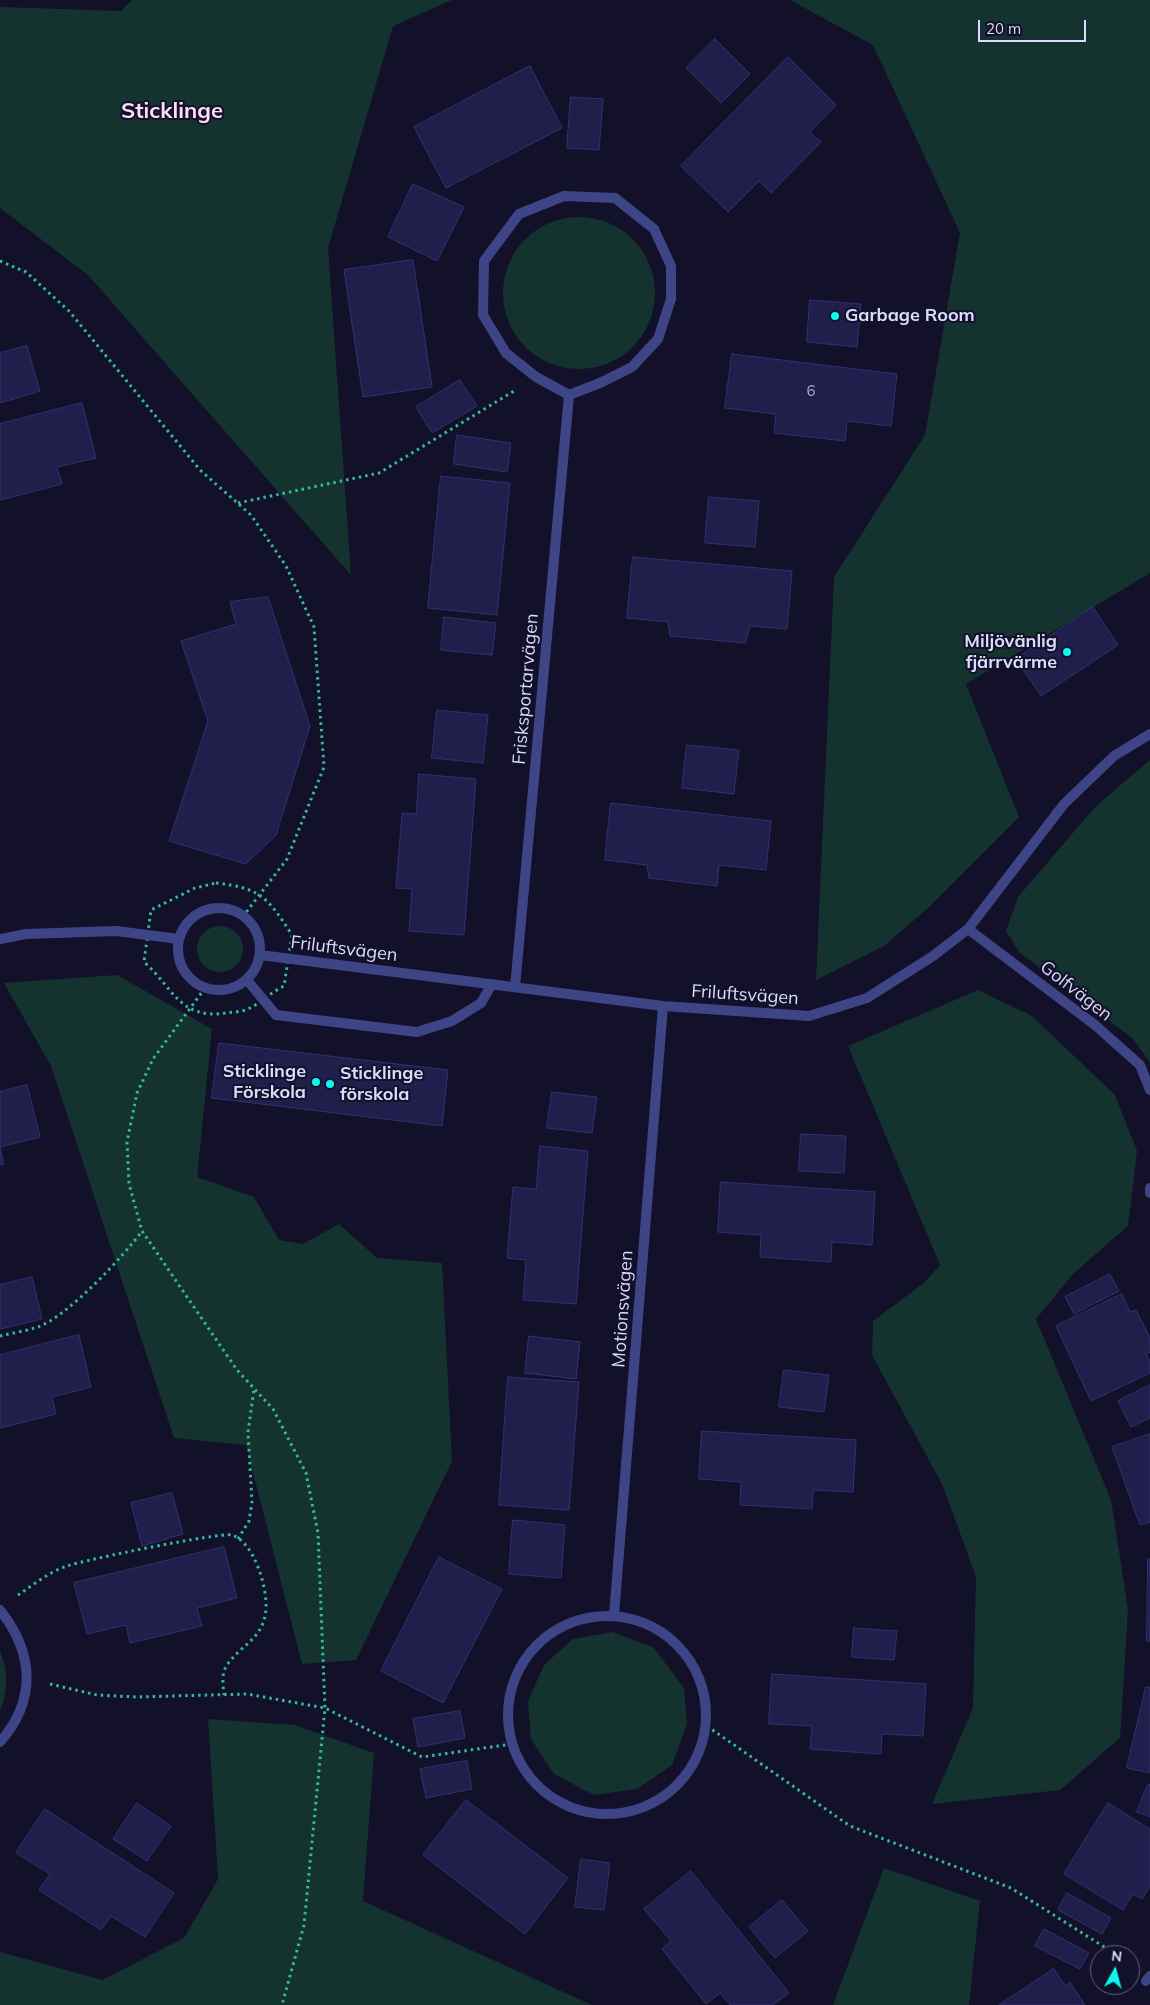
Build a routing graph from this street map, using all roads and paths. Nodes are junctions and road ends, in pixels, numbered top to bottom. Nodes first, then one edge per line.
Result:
1 (0, 261) edge
2 (536, 377) junction
3 (569, 394) junction
4 (238, 503) junction
5 (1150, 734) edge
6 (260, 894) junction
7 (244, 915) junction
8 (968, 929) junction
9 (148, 935) junction
10 (0, 939) edge
11 (179, 939) junction
12 (260, 955) junction
13 (289, 958) junction
14 (247, 980) junction
15 (492, 984) junction
16 (515, 987) junction
17 (205, 988) junction
18 (264, 1001) junction
19 (663, 1006) junction
20 (189, 1008) junction
21 (1150, 1090) edge
22 (1150, 1188) edge
23 (1150, 1193) edge
24 (142, 1231) junction
25 (0, 1336) edge
26 (254, 1388) junction
27 (238, 1539) junction
28 (17, 1595) dead end
29 (0, 1610) edge
30 (614, 1615) junction
31 (27, 1679) junction
32 (224, 1695) junction
33 (325, 1708) junction
34 (707, 1726) junction
35 (0, 1742) edge
36 (512, 1744) junction
37 (1101, 1945) edge
38 (282, 2005) edge

1 - 4 path
2 - 3 street
2 - 3 street
2 - 4 path
3 - 16 street, Frisksportarvägen
4 - 6 path
5 - 8 street, Friluftsvägen
6 - 7 path
6 - 9 path
6 - 13 path
7 - 11 street
7 - 12 street
8 - 19 street, Friluftsvägen
8 - 21 street, Golfvägen
9 - 10 street
9 - 11 street
9 - 20 path
11 - 17 street
12 - 13 street, Friluftsvägen
12 - 14 street
13 - 15 street, Friluftsvägen
13 - 18 path
14 - 17 street
14 - 18 street
15 - 16 street, Friluftsvägen
15 - 18 street
16 - 19 street, Friluftsvägen
17 - 20 path
18 - 20 path
19 - 30 street, Motionsvägen
20 - 24 path
22 - 23 street
24 - 25 path
24 - 26 path
26 - 27 path
26 - 33 path
27 - 28 path
27 - 32 path
29 - 31 street
30 - 34 street
30 - 36 street
31 - 32 path
31 - 35 street
32 - 33 path
33 - 36 path
33 - 38 path
34 - 36 street
34 - 37 path

